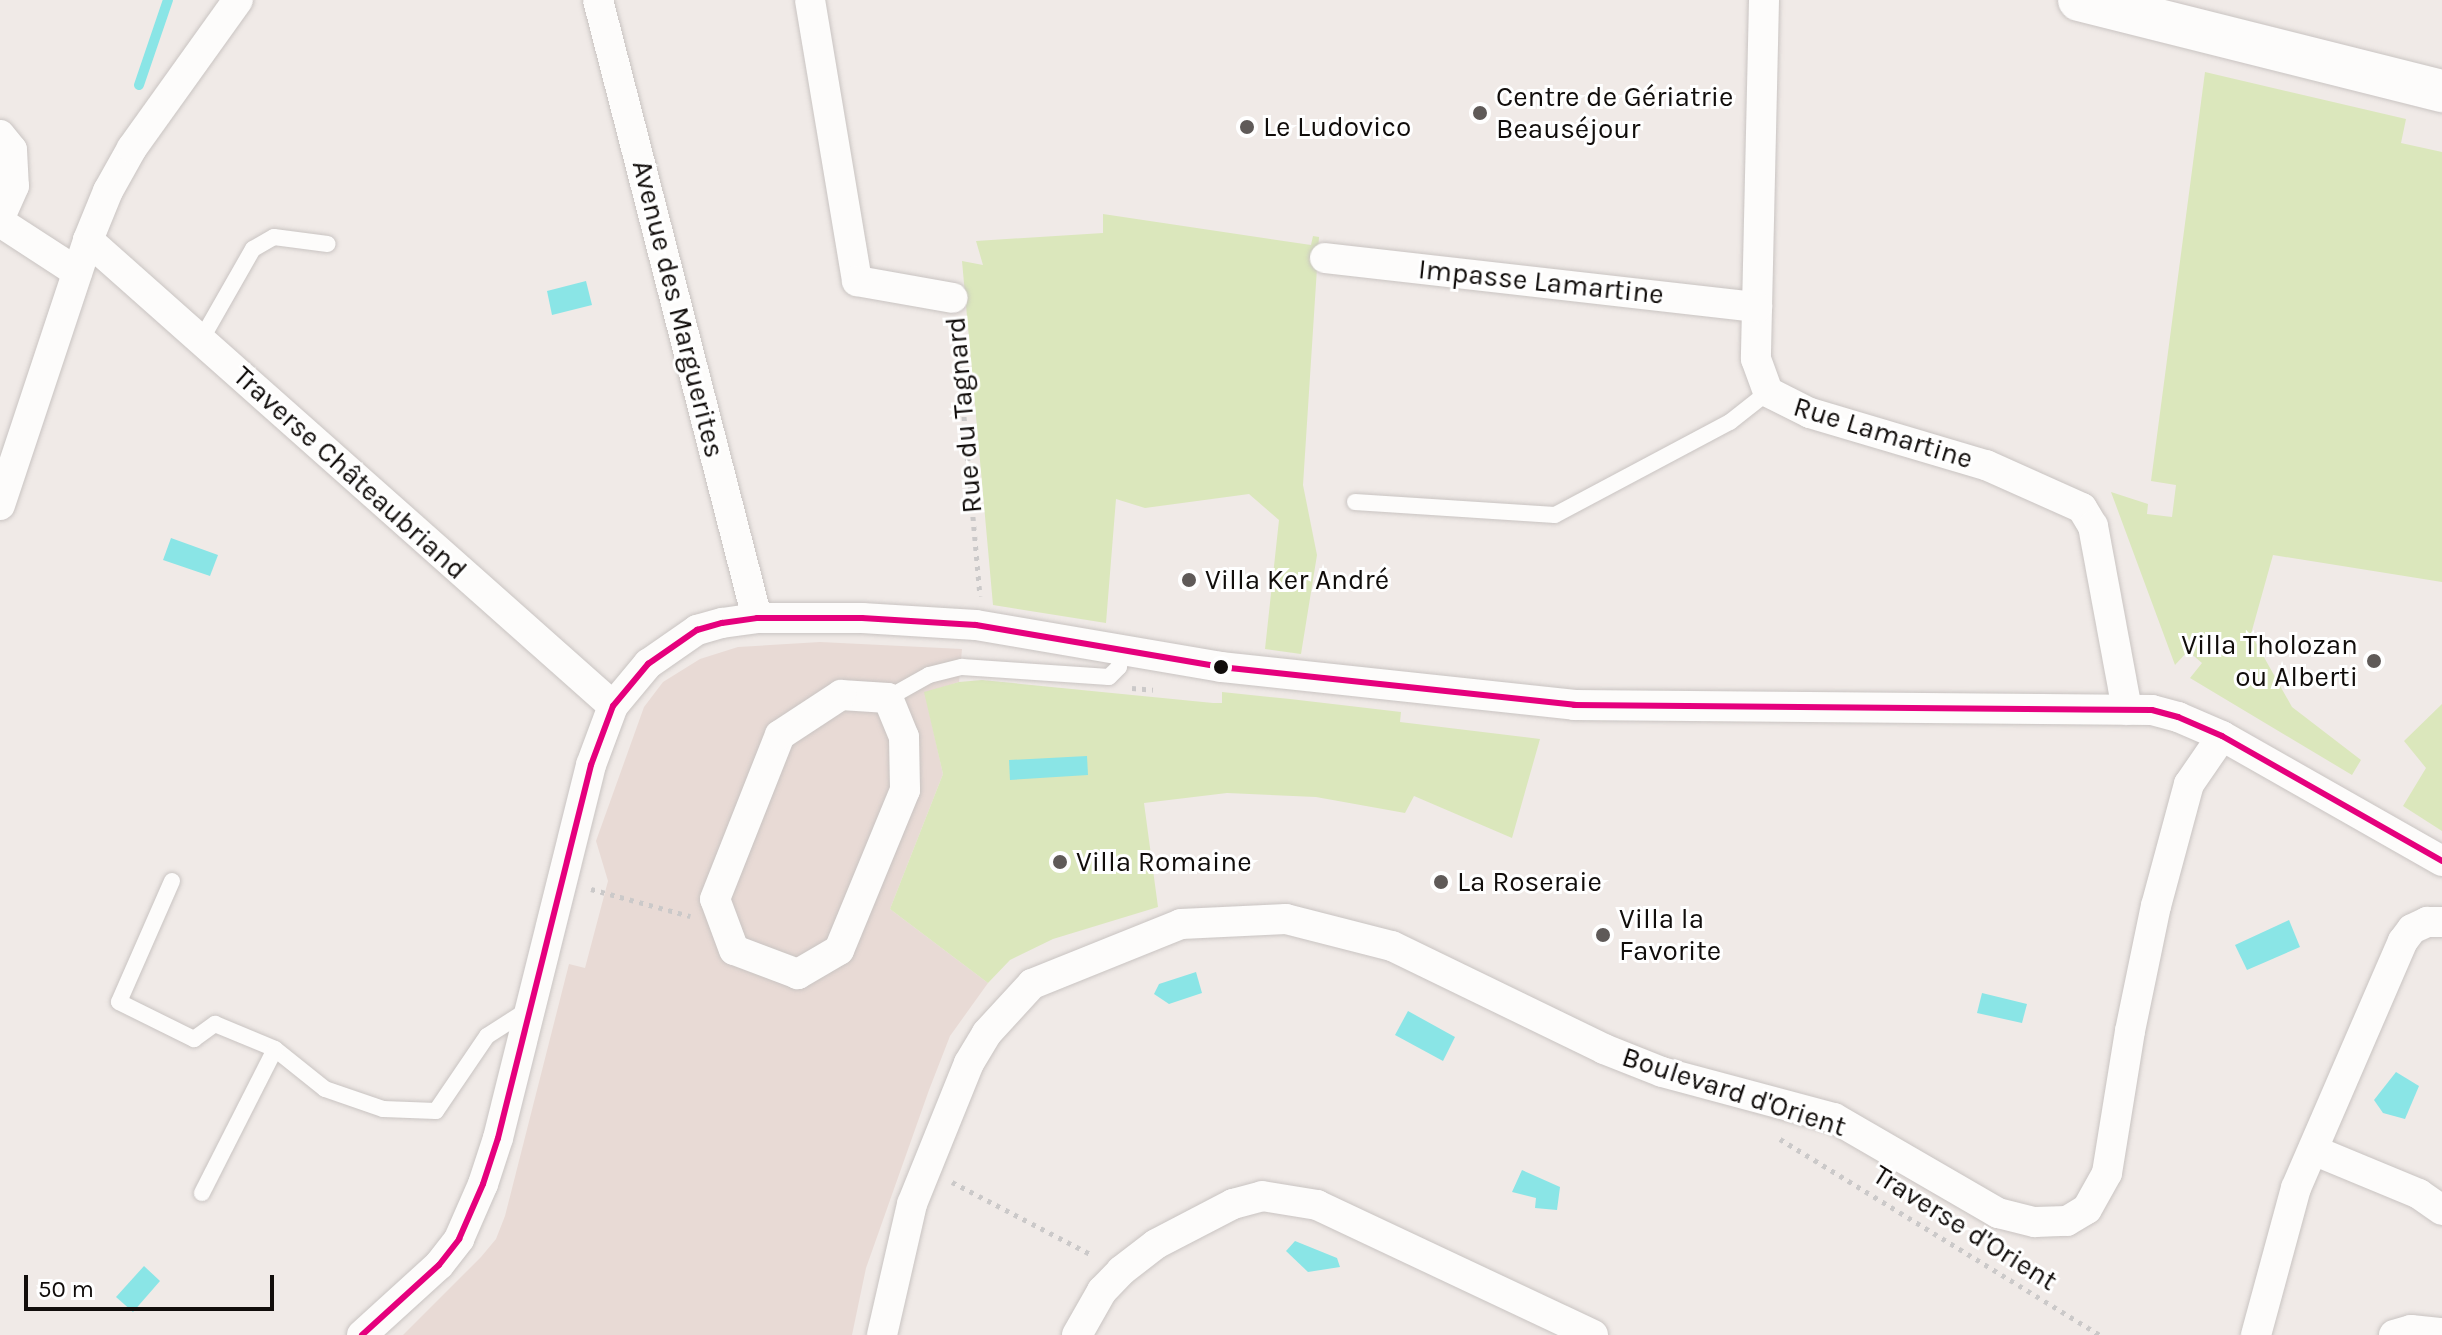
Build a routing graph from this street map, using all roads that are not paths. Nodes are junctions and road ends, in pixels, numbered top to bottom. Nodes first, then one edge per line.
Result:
1 (238, 0) edge
2 (598, 0) edge
3 (810, 0) edge
4 (1764, 0) edge
5 (2079, 0) edge
6 (2442, 91) edge
7 (0, 135) edge
8 (0, 220) edge
9 (88, 240) junction
10 (328, 244) dead end
11 (1325, 258) dead end
12 (77, 272) junction
13 (953, 298) road end
14 (1757, 307) junction
15 (201, 340) junction
16 (1768, 392) junction
17 (1355, 502) dead end
18 (0, 505) edge
19 (757, 618) junction
20 (1121, 650) junction
21 (888, 698) junction
22 (613, 706) junction
23 (2127, 710) junction
24 (2222, 736) junction
25 (2442, 861) edge
26 (172, 881) dead end
27 (2442, 922) edge
28 (530, 1008) junction
29 (275, 1049) junction
30 (2313, 1150) junction
31 (202, 1193) dead end
32 (2442, 1210) edge
33 (2442, 1333) edge
34 (362, 1335) edge
35 (882, 1335) edge
36 (1077, 1335) edge
37 (1593, 1335) edge
38 (2256, 1335) edge
39 (2394, 1335) edge

1 - 9 street
2 - 19 street, Avenue des Marguerites
3 - 13 street, Rue du Tagnard
4 - 14 street, Rue Lamartine
5 - 6 main road
7 - 8 street
8 - 12 street
9 - 12 street
9 - 15 street, Traverse Châteaubriand
10 - 15 lane
11 - 14 street, Impasse Lamartine
12 - 18 street
14 - 16 street, Rue Lamartine
15 - 22 street, Traverse Châteaubriand
16 - 17 lane
16 - 23 street, Rue Lamartine
19 - 20 street
19 - 22 street
20 - 21 lane
20 - 23 street
21 - 21 street
22 - 28 street
23 - 24 street
24 - 25 street
24 - 35 street, Boulevard d'Orient
26 - 29 lane
27 - 30 street
28 - 29 lane
28 - 34 street
29 - 31 lane
30 - 32 street
30 - 38 street
33 - 39 street
36 - 37 street

